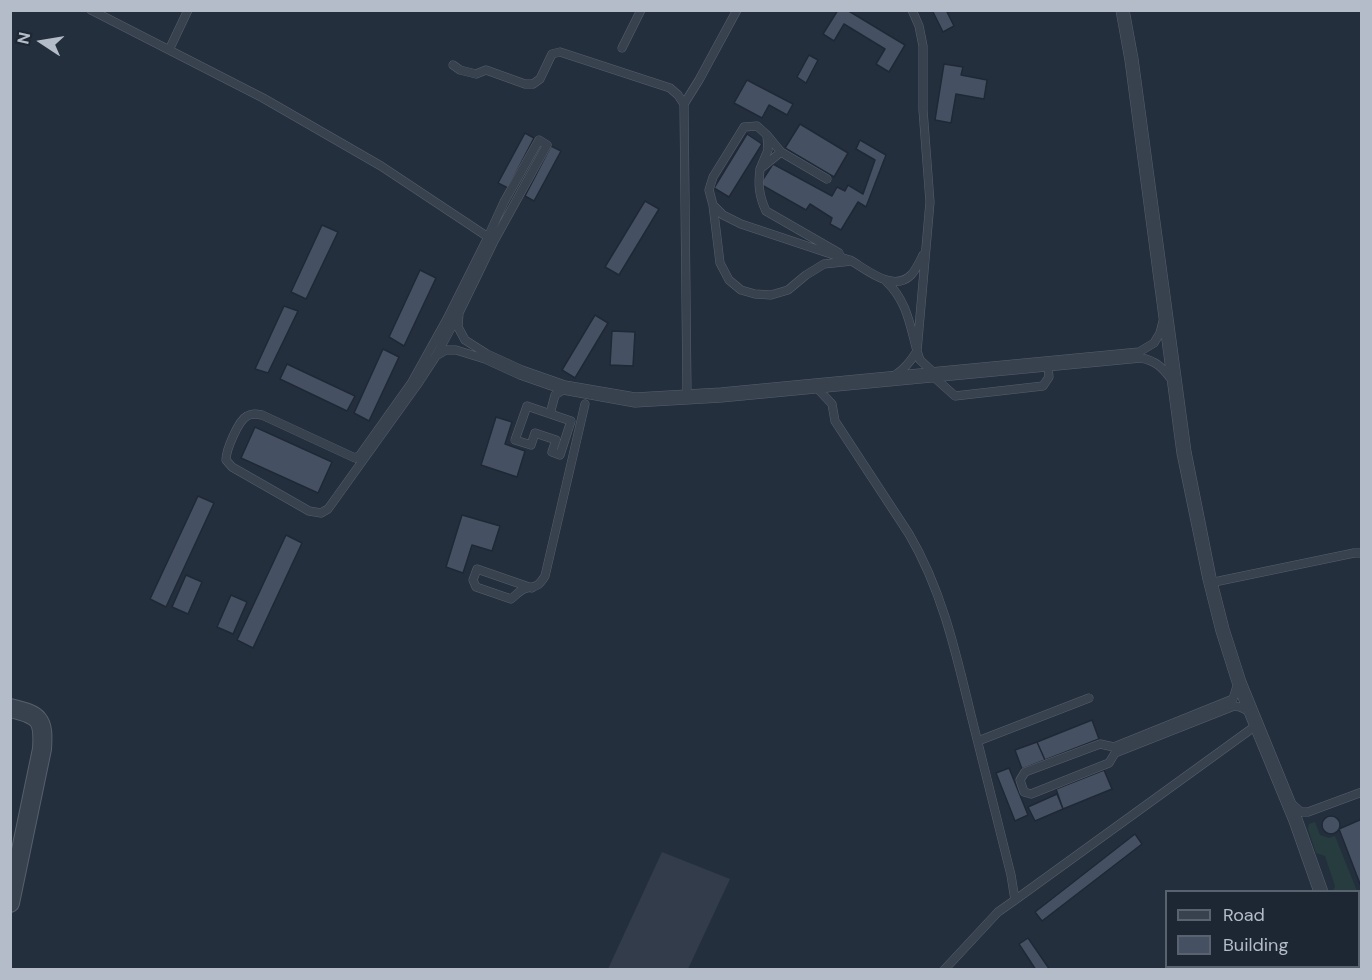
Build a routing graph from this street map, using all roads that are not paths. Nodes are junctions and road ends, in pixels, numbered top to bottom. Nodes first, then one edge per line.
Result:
1 (91, 10) edge
2 (188, 10) edge
3 (641, 10) edge
4 (737, 10) edge
5 (912, 10) edge
6 (1120, 10) edge
7 (1125, 10) edge
8 (622, 48) dead end
9 (169, 50) junction
10 (453, 65) dead end
11 (684, 104) junction
12 (767, 135) junction
13 (780, 152) junction
14 (760, 168) junction
15 (827, 179) dead end
16 (713, 205) junction
17 (491, 239) junction
18 (926, 251) junction
19 (852, 261) junction
20 (886, 281) junction
21 (1167, 306) junction
22 (459, 313) junction
23 (1163, 318) junction
24 (917, 351) junction
25 (436, 356) junction
26 (1039, 362) junction
27 (1048, 367) junction
28 (894, 375) junction
29 (934, 375) junction
30 (1175, 383) junction
31 (818, 389) junction
32 (559, 393) junction
33 (582, 394) junction
34 (687, 394) junction
35 (595, 396) junction
36 (585, 404) junction
37 (550, 414) junction
38 (1362, 548) edge
39 (1358, 553) edge
40 (1211, 575) junction
41 (1219, 581) junction
42 (532, 588) junction
43 (1215, 592) junction
44 (1237, 684) junction
45 (1089, 698) dead end
46 (10, 708) edge
47 (1248, 711) junction
48 (1254, 727) junction
49 (978, 741) junction
50 (1362, 792) edge
51 (1362, 796) edge
52 (1291, 803) junction
53 (1303, 833) junction
54 (1318, 890) edge
55 (1324, 890) edge
56 (1015, 900) junction
57 (10, 903) edge
58 (944, 969) edge

1 - 9 lane
2 - 9 lane
3 - 8 lane
4 - 11 lane
5 - 18 lane
6 - 23 lane
7 - 21 lane
9 - 17 lane
10 - 11 lane
11 - 34 lane
12 - 13 lane
12 - 14 lane
12 - 16 lane
13 - 14 lane
13 - 15 lane
14 - 19 lane
16 - 19 lane
16 - 19 lane
17 - 17 lane
17 - 22 lane
17 - 25 lane
18 - 20 lane
18 - 24 lane
19 - 20 lane
20 - 24 lane
21 - 23 lane
21 - 30 lane
22 - 25 lane
22 - 34 lane
23 - 26 lane
23 - 30 lane
24 - 28 lane
24 - 29 lane
25 - 32 lane
26 - 27 lane
26 - 29 lane
27 - 29 lane
27 - 29 lane
27 - 30 lane
28 - 29 lane
28 - 34 lane
29 - 31 lane
30 - 40 lane
30 - 44 lane
31 - 35 lane
31 - 49 lane
32 - 33 lane
32 - 37 lane
33 - 35 lane
33 - 36 lane
35 - 36 lane
36 - 42 lane
37 - 37 lane
38 - 39 lane
39 - 41 lane
40 - 41 lane
40 - 43 lane
41 - 43 lane
42 - 42 lane
43 - 52 lane
44 - 47 lane
44 - 47 lane
45 - 49 lane
46 - 57 street
47 - 48 lane
48 - 54 lane
48 - 56 lane
49 - 56 lane
50 - 52 lane
51 - 53 lane
52 - 53 lane
53 - 55 lane
56 - 58 lane

